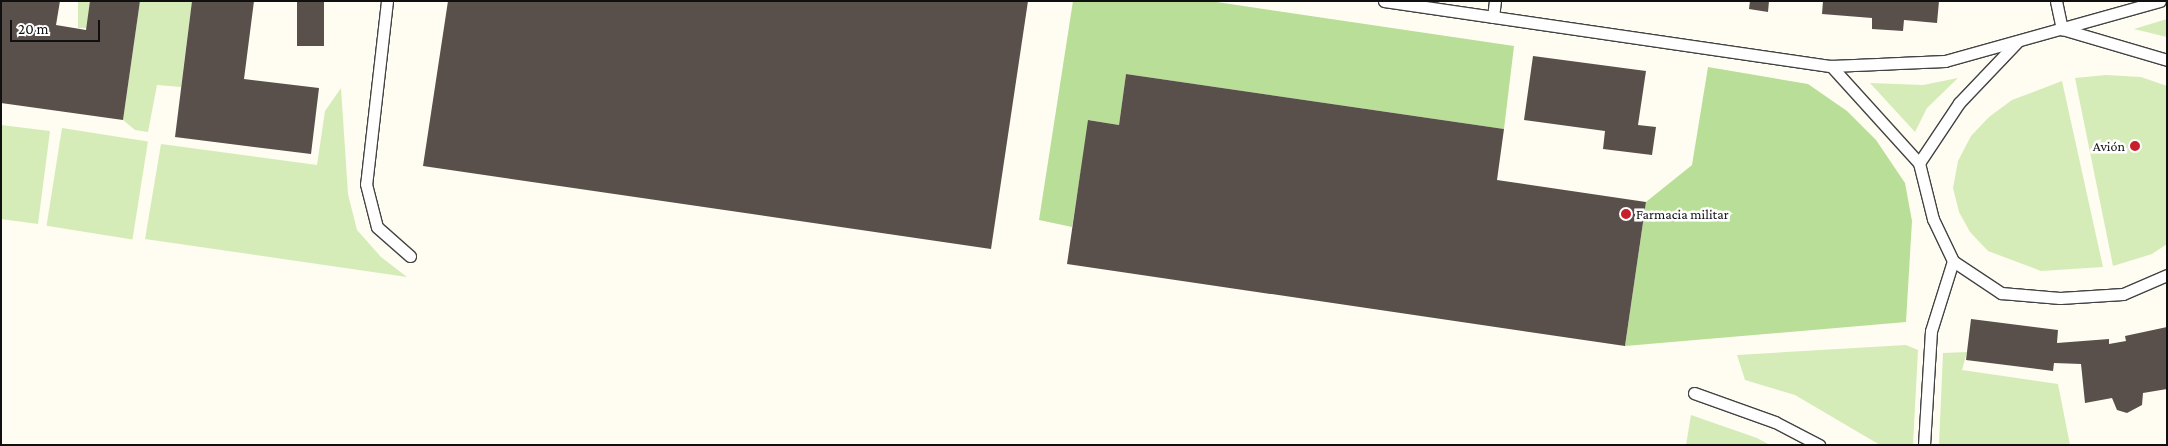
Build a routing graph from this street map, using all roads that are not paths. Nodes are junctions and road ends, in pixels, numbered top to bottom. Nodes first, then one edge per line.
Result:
1 (387, 1) edge
2 (1384, 1) edge
3 (1495, 1) edge
4 (2056, 1) edge
5 (2160, 1) edge
6 (1493, 16) junction
7 (2062, 29) junction
8 (2019, 40) junction
9 (2167, 60) edge
10 (1831, 66) junction
11 (1919, 163) junction
12 (410, 256) dead end
13 (1953, 261) junction
14 (2167, 275) edge
15 (1694, 393) dead end
16 (1819, 445) edge
17 (1924, 445) edge

1 - 12 lane
2 - 6 lane
3 - 6 lane
4 - 7 lane
5 - 7 lane
6 - 10 lane
7 - 8 lane
7 - 9 lane
8 - 10 lane
8 - 11 lane
10 - 11 lane
11 - 13 lane
13 - 14 lane
13 - 17 lane
15 - 16 lane

